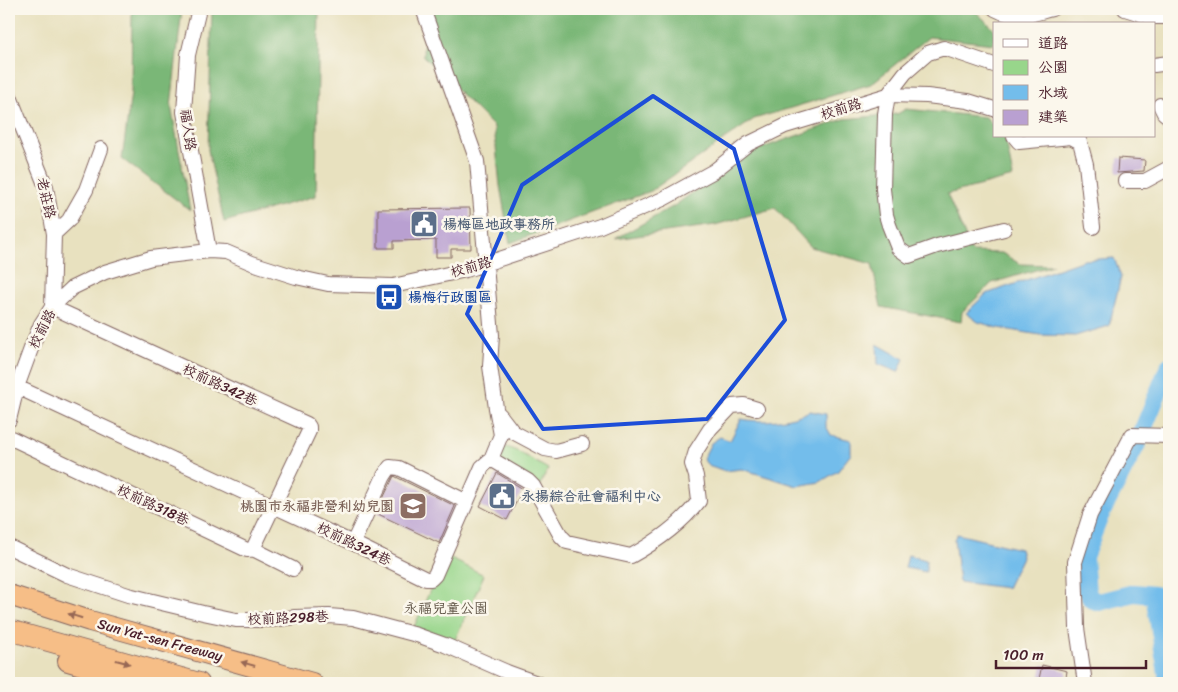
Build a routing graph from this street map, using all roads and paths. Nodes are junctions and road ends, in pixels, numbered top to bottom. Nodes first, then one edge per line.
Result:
1 (199, 9) edge
2 (423, 9) edge
3 (995, 9) edge
4 (1052, 9) edge
5 (1125, 9) edge
6 (1169, 17) edge
7 (1169, 64) edge
8 (993, 65) edge
9 (1156, 65) edge
10 (9, 94) edge
11 (888, 95) junction
12 (1161, 104) edge
13 (993, 109) edge
14 (1169, 117) edge
15 (1016, 138) edge
16 (1061, 138) edge
17 (1073, 138) edge
18 (101, 150) dead end
19 (1169, 168) edge
20 (1125, 181) dead end
21 (1093, 228) dead end
22 (1004, 229) dead end
23 (54, 234) junction
24 (209, 251) junction
25 (486, 263) junction
26 (52, 307) junction
27 (17, 387) junction
28 (496, 408) junction
29 (757, 409) dead end
30 (9, 420) edge
31 (1169, 436) edge
32 (9, 437) edge
33 (582, 444) dead end
34 (490, 459) junction
35 (467, 502) junction
36 (273, 506) junction
37 (353, 543) junction
38 (9, 547) edge
39 (254, 550) junction
40 (293, 569) dead end
41 (9, 595) edge
42 (9, 630) edge
43 (9, 644) edge
44 (142, 683) edge
45 (199, 683) edge
46 (312, 683) edge
47 (537, 683) edge
48 (1085, 683) edge

1 - 24 street, 福人路
2 - 25 street, 校前路324巷
3 - 4 street
5 - 6 street
7 - 9 street
8 - 11 street
10 - 23 street, 老莊路
11 - 13 street, 校前路
11 - 22 street
11 - 25 street, 校前路
12 - 14 street
15 - 16 street
17 - 21 street
18 - 23 street
19 - 20 street
23 - 26 street, 老莊路
24 - 25 street, 校前路
24 - 26 street, 校前路
25 - 28 street, 校前路324巷
26 - 27 street, 校前路
26 - 36 street, 校前路342巷
27 - 30 street, 校前路
27 - 36 street, 校前路324巷
28 - 33 street
28 - 34 street, 校前路324巷
29 - 34 street
31 - 48 street
32 - 39 street, 校前路318巷
34 - 35 street, 校前路324巷
35 - 37 street
35 - 37 street, 校前路324巷
36 - 37 street, 校前路324巷
36 - 39 street
38 - 47 street, 校前路298巷
39 - 40 street, 校前路318巷
46 -> 41 highway, Sun Yat-sen Freeway
42 -> 45 highway
43 - 44 highway

